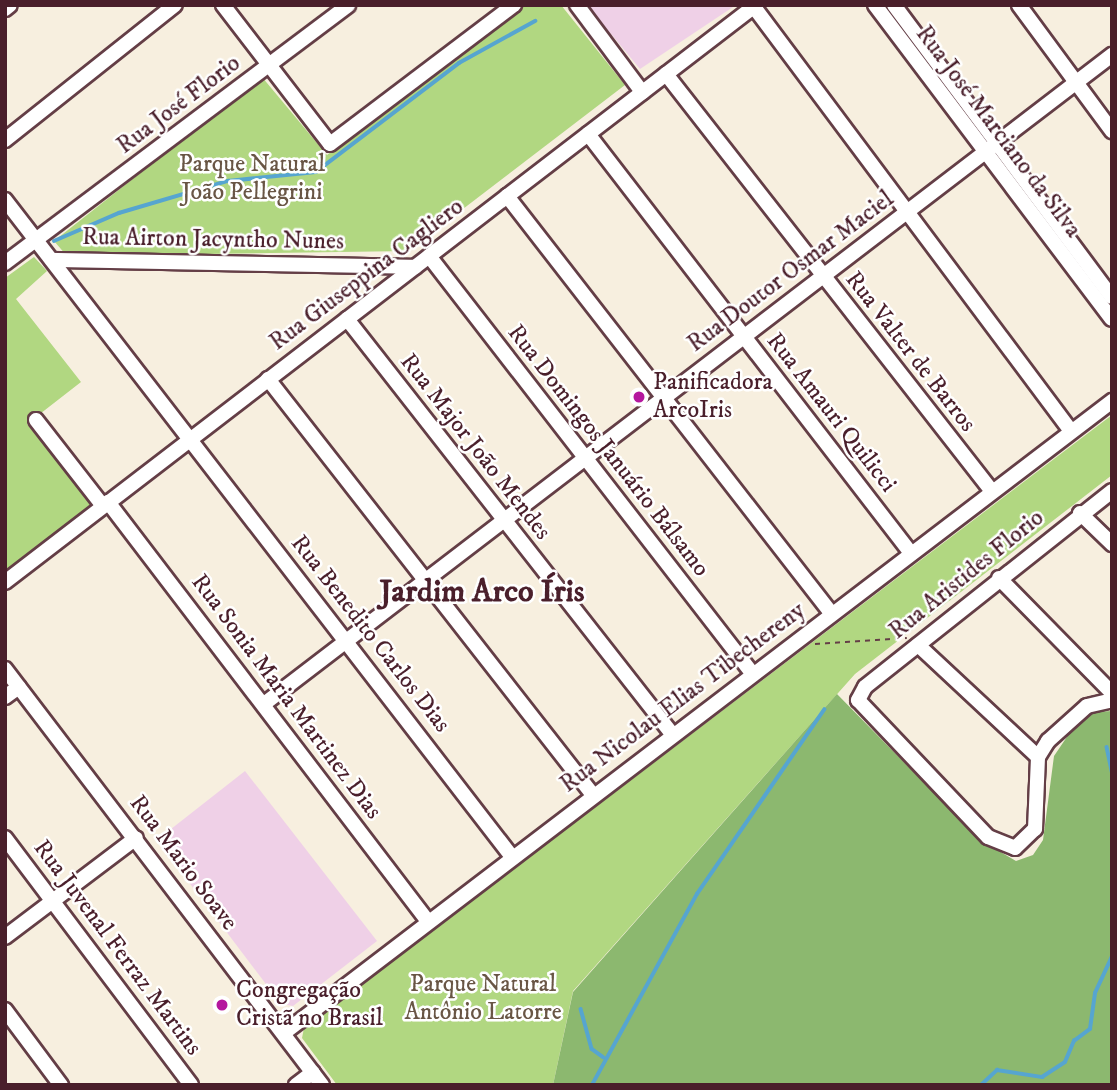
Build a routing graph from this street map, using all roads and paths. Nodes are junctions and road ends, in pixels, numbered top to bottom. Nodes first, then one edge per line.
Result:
1 (10, 5) edge
2 (176, 5) edge
3 (223, 5) edge
4 (348, 5) edge
5 (514, 5) edge
6 (577, 5) edge
7 (875, 5) edge
8 (894, 5) edge
9 (1019, 5) edge
10 (755, 6) edge
11 (5, 9) edge
12 (1112, 55) edge
13 (269, 65) junction
14 (666, 74) junction
15 (1076, 83) junction
16 (642, 92) junction
17 (1112, 131) edge
18 (588, 134) junction
19 (5, 141) edge
20 (997, 143) junction
21 (984, 153) junction
22 (507, 196) junction
23 (5, 200) edge
24 (907, 212) junction
25 (37, 242) junction
26 (429, 256) junction
27 (52, 260) junction
28 (5, 263) edge
29 (415, 267) junction
30 (822, 277) junction
31 (1112, 297) edge
32 (347, 319) junction
33 (1112, 319) edge
34 (743, 337) junction
35 (268, 379) junction
36 (663, 398) junction
37 (1112, 401) edge
38 (36, 420) dead end
39 (1071, 431) junction
40 (190, 439) junction
41 (585, 459) junction
42 (991, 490) junction
43 (1112, 491) edge
44 (106, 504) junction
45 (1080, 513) junction
46 (503, 521) junction
47 (1112, 544) edge
48 (911, 552) junction
49 (999, 578) junction
50 (425, 581) junction
51 (5, 582) edge
52 (831, 613) junction
53 (806, 633) junction
54 (347, 641) junction
55 (918, 645) junction
56 (5, 669) edge
57 (752, 673) junction
58 (19, 687) junction
59 (1112, 693) edge
60 (5, 697) edge
61 (1112, 700) edge
62 (264, 704) junction
63 (672, 734) junction
64 (1038, 757) junction
65 (593, 795) junction
66 (5, 838) edge
67 (136, 838) junction
68 (512, 857) junction
69 (54, 902) junction
70 (427, 920) junction
71 (5, 937) edge
72 (5, 1010) edge
73 (284, 1033) junction
74 (313, 1072) junction
75 (61, 1085) edge
76 (191, 1085) edge
77 (296, 1085) edge
78 (322, 1085) edge

1 - 11 street
2 - 19 street
3 - 13 street
4 - 13 street, Rua José Florio
5 - 13 street
6 - 16 street
7 - 21 street, Rua José Marciano da Silva
8 - 20 street, Rua José Marciano da Silva
9 - 15 street
10 - 14 street, Rua Giuseppina Cagliero
10 - 24 street
12 - 15 street, Rua Doutor Osmar Maciel
13 - 25 street, Rua José Florio
14 - 16 street, Rua Giuseppina Cagliero
14 - 30 street, Rua Valter de Barros
15 - 17 street
15 - 20 street, Rua Doutor Osmar Maciel
16 - 18 street, Rua Giuseppina Cagliero
18 - 22 street, Rua Giuseppina Cagliero
18 - 34 street, Rua Amauri Quilicci
20 - 21 street, Rua Doutor Osmar Maciel
20 - 31 street, Rua José Marciano da Silva
21 - 24 street, Rua Doutor Osmar Maciel
21 - 33 street, Rua José Marciano da Silva
22 - 26 street, Rua Giuseppina Cagliero
22 - 36 street
23 - 25 street, Rua Benedito Carlos Dias
24 - 30 street, Rua Doutor Osmar Maciel
24 - 39 street
25 - 27 street, Rua Benedito Carlos Dias
25 - 28 street, Rua José Florio
26 - 29 street, Rua Giuseppina Cagliero
26 - 41 street, Rua Domingos Januário Bálsamo
27 - 29 street, Rua Airton Jacyntho Nunes
27 - 40 street, Rua Benedito Carlos Dias
29 - 32 street, Rua Giuseppina Cagliero
30 - 34 street, Rua Doutor Osmar Maciel
30 - 42 street, Rua Valter de Barros
32 - 35 street, Rua Giuseppina Cagliero
32 - 46 street, Rua Major João Mendes
34 - 36 street, Rua Doutor Osmar Maciel
34 - 48 street, Rua Amauri Quilicci
35 - 40 street, Rua Giuseppina Cagliero
35 - 50 street
36 - 41 street, Rua Doutor Osmar Maciel
36 - 52 street
37 - 39 street, Rua Nicolau Elias Tibechereny
38 - 44 street, Rua Sonia Maria Martinez Dias
39 - 42 street, Rua Nicolau Elias Tibechereny
40 - 44 street, Rua Giuseppina Cagliero
40 - 54 street, Rua Benedito Carlos Dias
41 - 46 street, Rua Doutor Osmar Maciel
41 - 57 street, Rua Domingos Januário Bálsamo
42 - 48 street, Rua Nicolau Elias Tibechereny
43 - 45 street, Rua Aristides Florio
44 - 51 street, Rua Giuseppina Cagliero
44 - 62 street, Rua Sonia Maria Martinez Dias
45 - 47 street
45 - 49 street, Rua Aristides Florio
46 - 50 street, Rua Doutor Osmar Maciel
46 - 63 street, Rua Major João Mendes
48 - 52 street, Rua Nicolau Elias Tibechereny
49 - 55 street, Rua Aristides Florio
49 - 59 street
50 - 54 street, Rua Doutor Osmar Maciel
50 - 65 street
52 - 53 street, Rua Nicolau Elias Tibechereny
53 - 55 path
53 - 57 street, Rua Nicolau Elias Tibechereny
54 - 62 street, Rua Doutor Osmar Maciel
54 - 68 street, Rua Benedito Carlos Dias
55 - 64 street
55 - 64 street, Rua Aristides Florio
56 - 58 street, Rua Mario Soave
57 - 63 street, Rua Nicolau Elias Tibechereny
58 - 60 street
58 - 67 street, Rua Mario Soave
61 - 64 street
62 - 70 street, Rua Sonia Maria Martinez Dias
63 - 65 street, Rua Nicolau Elias Tibechereny
65 - 68 street, Rua Nicolau Elias Tibechereny
66 - 69 street, Rua Juvenal Ferraz Martins
67 - 69 street
67 - 73 street, Rua Mario Soave
68 - 70 street, Rua Nicolau Elias Tibechereny
69 - 71 street
69 - 76 street, Rua Juvenal Ferraz Martins
70 - 73 street, Rua Nicolau Elias Tibechereny
72 - 75 street
73 - 74 street, Rua Mario Soave
74 - 77 street
74 - 78 street, Rua Mario Soave

